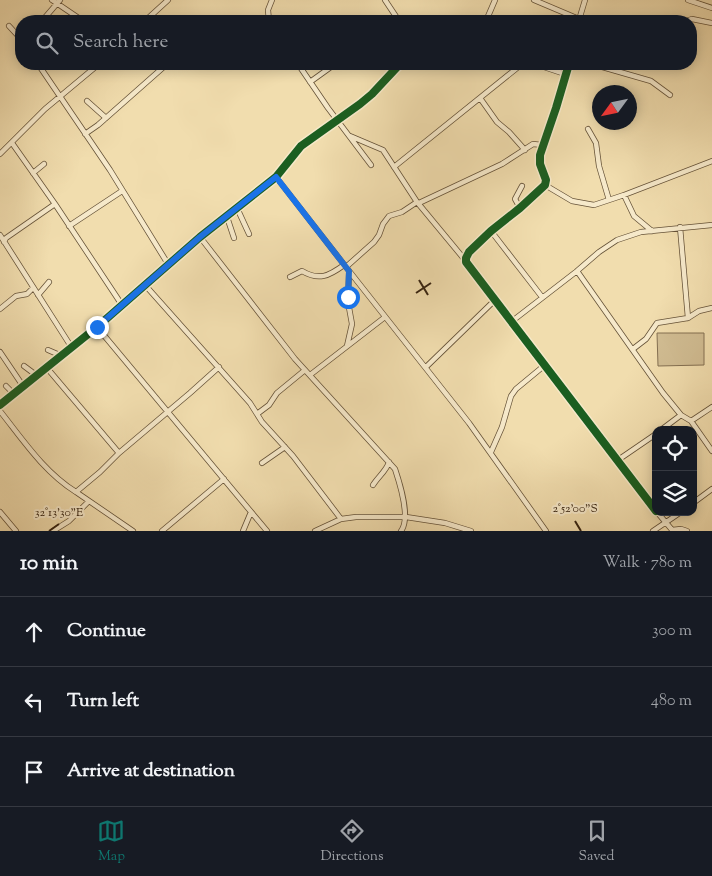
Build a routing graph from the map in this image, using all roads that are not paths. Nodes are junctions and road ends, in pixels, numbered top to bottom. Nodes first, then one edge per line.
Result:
1 (167, 0) edge
2 (272, 0) edge
3 (385, 0) edge
4 (495, 0) edge
5 (534, 0) edge
6 (585, 0) edge
7 (688, 0) edge
8 (56, 1) edge
9 (712, 8) edge
10 (46, 15) edge
11 (75, 15) edge
12 (151, 15) edge
13 (268, 15) edge
14 (395, 15) edge
15 (489, 15) edge
16 (568, 15) edge
17 (580, 15) edge
18 (697, 20) edge
19 (712, 23) edge
20 (9, 26) dead end
21 (15, 32) edge
22 (42, 70) edge
23 (92, 70) edge
24 (160, 70) edge
25 (302, 70) edge
26 (327, 70) edge
27 (394, 70) edge
28 (515, 70) edge
29 (553, 70) edge
30 (567, 70) edge
31 (613, 70) edge
32 (565, 74) junction
33 (310, 82) junction
34 (670, 95) dead end
35 (62, 97) junction
36 (480, 98) junction
37 (88, 101) dead end
38 (106, 118) junction
39 (338, 121) junction
40 (588, 129) dead end
41 (85, 134) junction
42 (350, 136) junction
43 (12, 143) junction
44 (542, 145) junction
45 (524, 150) junction
46 (0, 154) edge
47 (712, 161) edge
48 (44, 164) dead end
49 (371, 165) dead end
50 (394, 168) junction
51 (33, 173) junction
52 (276, 177) junction
53 (546, 185) junction
54 (522, 186) dead end
55 (122, 191) junction
56 (624, 195) junction
57 (609, 200) junction
58 (418, 202) junction
59 (55, 204) junction
60 (237, 208) junction
61 (520, 208) junction
62 (227, 216) junction
63 (712, 225) edge
64 (70, 226) junction
65 (680, 227) junction
66 (652, 230) junction
67 (491, 231) junction
68 (249, 234) dead end
69 (0, 235) edge
70 (200, 237) junction
71 (234, 238) dead end
72 (4, 242) junction
73 (466, 262) junction
74 (168, 264) junction
75 (346, 268) junction
76 (577, 271) junction
77 (290, 278) dead end
78 (49, 282) dead end
79 (145, 285) junction
80 (33, 288) junction
81 (38, 295) junction
82 (542, 297) junction
83 (495, 300) junction
84 (122, 305) junction
85 (712, 308) edge
86 (0, 309) edge
87 (385, 317) junction
88 (688, 318) junction
89 (511, 322) junction
90 (97, 327) junction
91 (346, 347) junction
92 (72, 348) junction
93 (48, 350) dead end
94 (633, 350) junction
95 (0, 352) edge
96 (62, 356) junction
97 (545, 364) junction
98 (24, 366) dead end
99 (426, 366) junction
100 (218, 367) junction
101 (46, 368) junction
102 (305, 370) junction
103 (36, 375) junction
104 (310, 375) junction
105 (6, 386) dead end
106 (23, 386) junction
107 (14, 394) junction
108 (0, 405) edge
109 (712, 407) edge
110 (0, 411) edge
111 (169, 412) junction
112 (257, 414) junction
113 (681, 415) junction
114 (691, 422) junction
115 (666, 426) edge
116 (652, 437) edge
117 (285, 447) junction
118 (712, 451) edge
119 (491, 452) junction
120 (119, 453) junction
121 (618, 460) junction
122 (262, 462) dead end
123 (389, 462) junction
124 (224, 479) junction
125 (373, 485) dead end
126 (712, 490) edge
127 (76, 492) junction
128 (697, 500) edge
129 (88, 502) junction
130 (652, 507) edge
131 (0, 512) edge
132 (251, 512) junction
133 (659, 516) edge
134 (676, 516) edge
135 (406, 517) junction
136 (342, 519) junction
137 (665, 524) junction
138 (672, 530) edge
139 (16, 531) edge
140 (53, 531) edge
141 (133, 531) edge
142 (162, 531) edge
143 (243, 531) edge
144 (267, 531) edge
145 (315, 531) edge
146 (400, 531) edge
147 (471, 531) edge
148 (546, 531) edge
149 (653, 531) edge
150 (687, 531) edge

1 - 12 street
2 - 13 street
3 - 14 street
4 - 15 street
5 - 16 street
6 - 17 street
7 - 9 street
8 - 10 street
8 - 11 street
18 - 19 street
20 - 21 street
22 - 35 street
23 - 35 street
24 - 38 street
25 - 33 street
26 - 33 street
27 - 39 street
28 - 36 street
29 - 32 street
30 - 32 street
31 - 34 street
32 - 44 street
33 - 39 street
35 - 41 street
35 - 43 street
36 - 45 street
36 - 50 street
37 - 38 street
38 - 41 street
39 - 42 street
39 - 52 street
40 - 57 street
41 - 55 street
42 - 49 street
42 - 50 street
43 - 46 street
43 - 51 street
44 - 45 street
44 - 53 street
45 - 58 street
47 - 56 street
48 - 51 street
50 - 58 street
51 - 59 street
52 - 60 street
52 - 75 street
53 - 57 street
53 - 61 street
54 - 61 street
55 - 64 street
55 - 74 street
56 - 57 street
56 - 66 street
58 - 73 street
58 - 75 street
59 - 64 street
59 - 72 street
60 - 62 street
60 - 68 street
61 - 67 street
62 - 70 street
62 - 71 street
63 - 65 street
64 - 84 street
65 - 66 street
65 - 88 street
66 - 76 street
67 - 73 street
67 - 82 street
69 - 72 street
70 - 74 street
70 - 102 street
72 - 80 street
73 - 83 street
74 - 79 street
75 - 77 street
75 - 87 street
75 - 91 street
76 - 82 street
76 - 94 street
78 - 81 street
79 - 84 street
79 - 100 street
80 - 81 street
80 - 86 street
81 - 92 street
82 - 89 street
83 - 89 street
83 - 99 street
84 - 90 street
85 - 88 street
87 - 91 street
87 - 99 street
88 - 94 street
89 - 97 street
90 - 92 street
90 - 111 street
91 - 104 street
92 - 96 street
93 - 96 street
94 - 113 street
95 - 106 street
96 - 101 street
97 - 119 street
97 - 121 street
98 - 103 street
99 - 119 street
100 - 111 street
100 - 112 street
101 - 103 street
101 - 120 street
102 - 104 street
102 - 112 street
103 - 106 street
104 - 123 street
105 - 107 street
106 - 107 street
107 - 108 street
109 - 114 street
110 - 127 street
111 - 120 street
111 - 124 street
112 - 117 street
113 - 114 street
113 - 115 street
114 - 118 street
116 - 121 street
117 - 122 street
117 - 136 street
119 - 148 street
120 - 127 street
121 - 130 street
123 - 125 street
123 - 135 street
124 - 132 street
124 - 142 street
126 - 128 street
127 - 129 street
129 - 140 street
129 - 141 street
131 - 139 street
132 - 143 street
132 - 144 street
133 - 137 street
134 - 137 street
135 - 136 street
135 - 146 street
135 - 147 street
136 - 145 street
137 - 138 street
137 - 149 street
138 - 150 street

